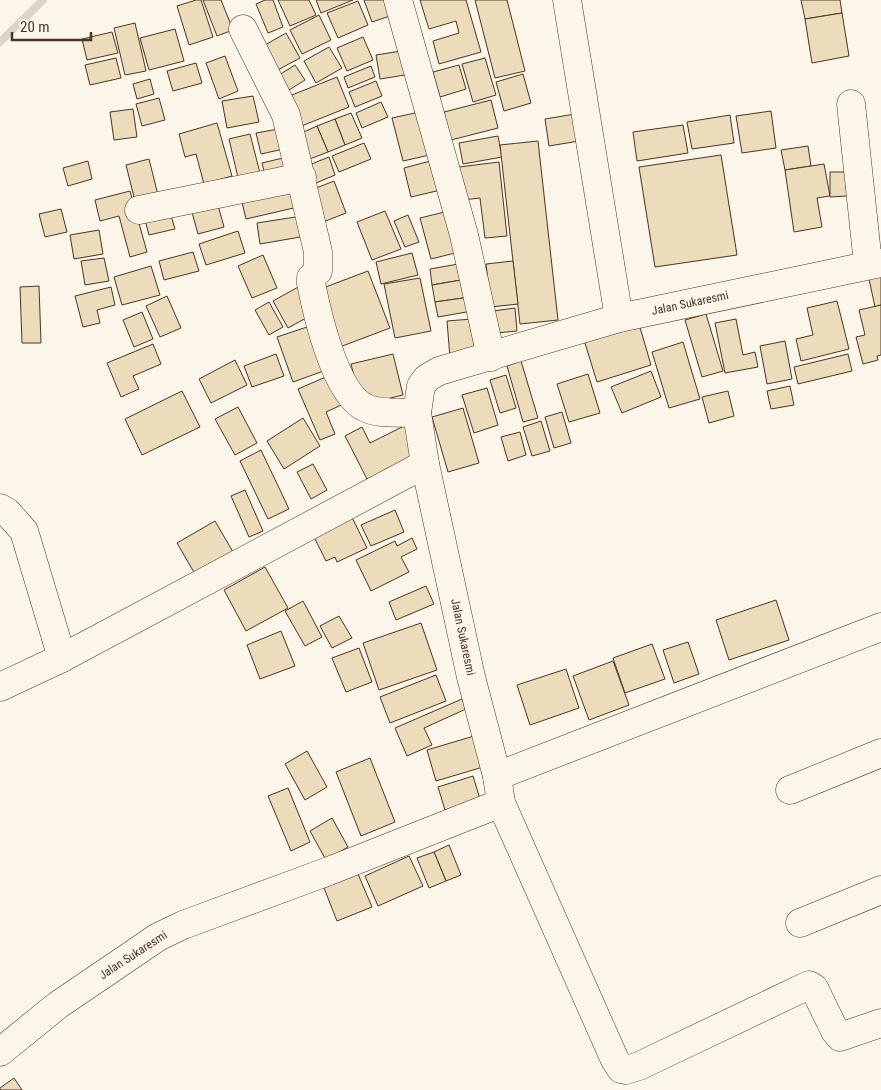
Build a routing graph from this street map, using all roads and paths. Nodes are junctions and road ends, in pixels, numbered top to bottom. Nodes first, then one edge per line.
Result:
1 (398, 0) edge
2 (567, 0) edge
3 (242, 29) dead end
4 (851, 104) dead end
5 (302, 177) junction
6 (139, 210) dead end
7 (875, 264) edge
8 (619, 318) junction
9 (491, 357) junction
10 (418, 413) junction
11 (425, 464) junction
12 (0, 508) edge
13 (881, 627) edge
14 (62, 658) junction
15 (0, 687) edge
16 (881, 753) edge
17 (497, 776) junction
18 (790, 790) dead end
19 (501, 803) junction
20 (881, 890) edge
21 (800, 923) dead end
22 (881, 1022) edge
23 (0, 1052) edge

1 - 9 street
2 - 8 street
3 - 5 street
4 - 7 street
5 - 6 street
5 - 10 street
7 - 8 street, Jalan Sukaresmi
8 - 9 street, Jalan Sukaresmi
9 - 10 street, Jalan Sukaresmi
10 - 11 street, Jalan Sukaresmi
11 - 14 street
11 - 17 street, Jalan Sukaresmi
12 - 14 street
13 - 17 street
14 - 15 street
16 - 18 street
17 - 19 street, Jalan Sukaresmi
19 - 22 street
19 - 23 street, Jalan Sukaresmi
20 - 21 street

